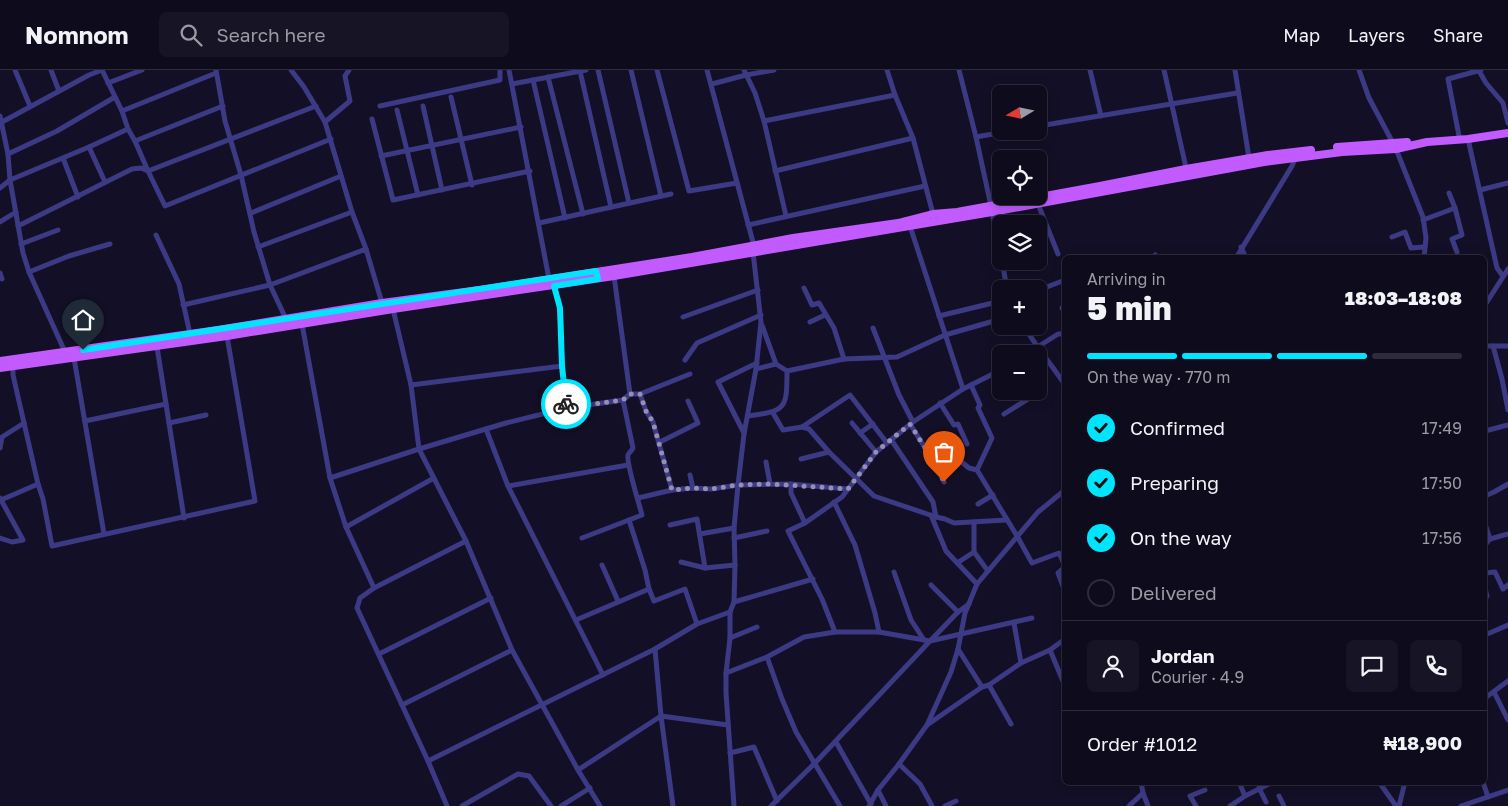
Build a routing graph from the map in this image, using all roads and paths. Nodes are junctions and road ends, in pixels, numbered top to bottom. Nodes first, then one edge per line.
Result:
1 (15, 70) edge
2 (51, 70) edge
3 (102, 70) edge
4 (142, 70) edge
5 (292, 70) edge
6 (349, 70) edge
7 (500, 70) edge
8 (509, 70) edge
9 (598, 70) edge
10 (631, 70) edge
11 (657, 70) edge
12 (707, 70) edge
13 (774, 70) edge
14 (887, 70) edge
15 (959, 70) edge
16 (1090, 70) edge
17 (1164, 70) edge
18 (1235, 70) edge
19 (1359, 70) edge
20 (1480, 70) edge
21 (583, 71) edge
22 (88, 72) edge
23 (216, 72) edge
24 (745, 72) edge
25 (548, 77) junction
26 (532, 80) junction
27 (108, 83) junction
28 (512, 84) junction
29 (712, 84) junction
30 (59, 91) junction
31 (1237, 93) junction
32 (895, 95) junction
33 (115, 97) junction
34 (451, 97) dead end
35 (1172, 104) junction
36 (30, 106) junction
37 (223, 106) junction
38 (316, 106) junction
39 (380, 106) dead end
40 (423, 106) dead end
41 (397, 110) dead end
42 (122, 111) junction
43 (1101, 116) junction
44 (1, 119) edge
45 (372, 119) dead end
46 (764, 121) junction
47 (325, 122) junction
48 (1508, 123) edge
49 (1048, 125) edge
50 (521, 127) junction
51 (128, 129) junction
52 (1508, 132) edge
53 (992, 134) edge
54 (4, 136) junction
55 (1459, 136) junction
56 (976, 137) junction
57 (912, 138) junction
58 (230, 139) junction
59 (331, 139) junction
60 (1468, 139) junction
61 (460, 140) junction
62 (0, 141) edge
63 (135, 141) junction
64 (432, 146) junction
65 (1395, 146) junction
66 (89, 148) junction
67 (407, 150) junction
68 (8, 154) junction
69 (381, 156) junction
70 (1296, 157) junction
71 (63, 158) junction
72 (1249, 158) junction
73 (148, 171) junction
74 (775, 171) junction
75 (530, 172) junction
76 (1187, 172) junction
77 (241, 175) junction
78 (341, 176) junction
79 (10, 180) junction
80 (104, 182) junction
81 (737, 183) junction
82 (1508, 183) edge
83 (472, 185) junction
84 (925, 186) junction
85 (0, 188) edge
86 (442, 190) junction
87 (1480, 190) junction
88 (1448, 193) dead end
89 (671, 194) dead end
90 (418, 195) junction
91 (660, 196) junction
92 (78, 197) junction
93 (1047, 202) edge
94 (628, 203) junction
95 (1029, 205) edge
96 (1038, 205) edge
97 (611, 207) junction
98 (1455, 208) junction
99 (992, 209) junction
100 (16, 212) junction
101 (352, 212) junction
102 (251, 213) junction
103 (583, 214) junction
104 (933, 214) junction
105 (993, 215) edge
106 (786, 216) junction
107 (564, 218) junction
108 (1424, 220) junction
109 (0, 222) edge
110 (539, 223) junction
111 (748, 224) junction
112 (18, 226) junction
113 (910, 226) junction
114 (58, 230) dead end
115 (156, 235) dead end
116 (1392, 237) dead end
117 (21, 244) junction
118 (110, 244) dead end
119 (258, 246) junction
120 (1241, 247) junction
121 (1424, 247) junction
122 (366, 249) junction
123 (753, 249) junction
124 (1456, 252) dead end
125 (1058, 254) dead end
126 (1237, 255) edge
127 (1245, 255) edge
128 (1424, 255) edge
129 (1508, 269) edge
130 (29, 272) junction
131 (597, 275) junction
132 (614, 276) junction
133 (1503, 276) junction
134 (1062, 281) edge
135 (551, 282) junction
136 (270, 285) junction
137 (1047, 287) edge
138 (804, 288) dead end
139 (758, 290) junction
140 (1487, 302) edge
141 (382, 303) junction
142 (992, 303) edge
143 (183, 305) junction
144 (393, 309) junction
145 (761, 315) junction
146 (825, 315) junction
147 (939, 316) junction
148 (683, 317) dead end
149 (286, 319) junction
150 (761, 322) junction
151 (810, 322) dead end
152 (992, 322) edge
153 (302, 324) junction
154 (873, 328) dead end
155 (190, 334) junction
156 (1062, 334) edge
157 (945, 335) junction
158 (227, 336) junction
159 (1045, 345) edge
160 (1487, 346) edge
161 (1493, 346) junction
162 (1508, 346) edge
163 (157, 347) junction
164 (65, 352) junction
165 (884, 357) junction
166 (74, 358) junction
167 (844, 359) junction
168 (1047, 359) edge
169 (685, 360) dead end
170 (0, 361) edge
171 (757, 363) junction
172 (776, 364) junction
173 (13, 366) junction
174 (562, 366) junction
175 (0, 368) edge
176 (756, 369) junction
177 (787, 370) junction
178 (690, 374) dead end
179 (992, 374) edge
180 (1062, 381) edge
181 (411, 385) junction
182 (971, 385) junction
183 (963, 389) junction
184 (630, 394) junction
185 (640, 394) junction
186 (623, 400) junction
187 (688, 400) dead end
188 (1027, 400) edge
189 (940, 403) junction
190 (166, 404) junction
191 (566, 408) junction
192 (1508, 410) edge
193 (773, 412) junction
194 (1004, 414) dead end
195 (206, 415) dead end
196 (748, 416) junction
197 (85, 421) junction
198 (24, 423) junction
199 (169, 423) junction
200 (852, 423) dead end
201 (911, 423) junction
202 (873, 424) junction
203 (1508, 426) edge
204 (802, 427) junction
205 (486, 429) junction
206 (1487, 431) edge
207 (860, 433) junction
208 (744, 434) junction
209 (660, 442) junction
210 (889, 442) junction
211 (0, 444) edge
212 (967, 444) dead end
213 (419, 448) junction
214 (829, 452) junction
215 (876, 452) junction
216 (802, 459) dead end
217 (766, 462) dead end
218 (934, 462) junction
219 (628, 465) junction
220 (977, 470) junction
221 (690, 475) dead end
222 (330, 478) junction
223 (434, 478) junction
224 (856, 480) junction
225 (944, 482) dead end
226 (38, 484) junction
227 (770, 484) junction
228 (791, 484) junction
229 (1508, 484) edge
230 (738, 485) junction
231 (508, 486) junction
232 (693, 488) junction
233 (848, 489) junction
234 (672, 490) junction
235 (1062, 492) edge
236 (993, 495) junction
237 (1487, 495) edge
238 (638, 498) junction
239 (1, 499) edge
240 (834, 502) junction
241 (978, 504) dead end
242 (933, 516) junction
243 (184, 518) junction
244 (629, 520) junction
245 (1006, 520) junction
246 (974, 522) junction
247 (805, 523) junction
248 (670, 524) dead end
249 (346, 527) junction
250 (734, 528) junction
251 (1487, 530) edge
252 (767, 531) dead end
253 (104, 534) junction
254 (700, 534) junction
255 (1506, 534) edge
256 (1017, 536) junction
257 (0, 538) edge
258 (582, 538) dead end
259 (734, 538) junction
260 (1490, 539) junction
261 (466, 541) junction
262 (1508, 542) edge
263 (1487, 543) edge
264 (974, 552) junction
265 (1062, 560) edge
266 (681, 562) dead end
267 (957, 563) junction
268 (602, 565) dead end
269 (735, 565) junction
270 (705, 568) junction
271 (1062, 569) edge
272 (988, 571) junction
273 (894, 572) dead end
274 (1487, 573) edge
275 (813, 579) junction
276 (977, 584) junction
277 (1062, 584) edge
278 (931, 585) dead end
279 (1508, 585) edge
280 (374, 588) junction
281 (649, 589) junction
282 (491, 598) junction
283 (618, 601) junction
284 (734, 602) junction
285 (970, 602) junction
286 (730, 612) junction
287 (958, 612) junction
288 (1032, 618) dead end
289 (576, 620) junction
290 (1014, 623) junction
291 (696, 624) junction
292 (1508, 625) edge
293 (757, 627) dead end
294 (835, 632) junction
295 (879, 632) junction
296 (1487, 634) edge
297 (960, 635) junction
298 (730, 638) junction
299 (924, 640) junction
300 (930, 641) junction
301 (1062, 641) edge
302 (655, 649) junction
303 (512, 650) junction
304 (958, 650) junction
305 (1050, 650) junction
306 (379, 654) junction
307 (767, 657) junction
308 (1021, 663) junction
309 (726, 673) junction
310 (603, 675) junction
311 (1062, 679) edge
312 (1508, 681) edge
313 (988, 685) junction
314 (982, 687) junction
315 (1494, 692) junction
316 (1487, 697) edge
317 (402, 705) junction
318 (542, 705) junction
319 (661, 716) junction
320 (1508, 720) edge
321 (1011, 724) dead end
322 (728, 725) junction
323 (927, 725) junction
324 (836, 742) junction
325 (730, 753) junction
326 (428, 761) junction
327 (815, 763) junction
328 (899, 764) junction
329 (578, 770) junction
330 (1142, 785) edge
331 (1240, 785) edge
332 (1266, 785) edge
333 (1381, 785) edge
334 (1404, 785) edge
335 (1484, 785) edge
336 (590, 788) junction
337 (1259, 788) junction
338 (878, 790) junction
339 (1205, 790) dead end
340 (1508, 790) edge
341 (1143, 793) junction
342 (1245, 796) junction
343 (1279, 796) dead end
344 (1488, 797) junction
345 (777, 801) junction
346 (956, 801) dead end
347 (1266, 802) dead end
348 (563, 805) edge
349 (870, 805) edge
350 (446, 806) edge
351 (462, 806) edge
352 (551, 806) edge
353 (600, 806) edge
354 (673, 806) edge
355 (734, 806) edge
356 (771, 806) edge
357 (840, 806) edge
358 (886, 806) edge
359 (932, 806) edge
360 (945, 806) edge
361 (1129, 806) edge
362 (1148, 806) edge
363 (1196, 806) edge
364 (1230, 806) edge
365 (1284, 806) edge
366 (1397, 806) edge
367 (1460, 806) edge

1 - 36 street
2 - 30 street
3 - 22 street
3 - 27 street
4 - 27 street
5 - 38 street
6 - 47 street
7 - 39 street
8 - 28 street
9 - 94 street
10 - 91 street
11 - 81 street
12 - 29 street
13 - 24 street
14 - 32 street
15 - 56 street
16 - 43 street
17 - 35 street
18 - 31 street
19 - 65 street
20 - 48 street
20 - 55 street
21 - 25 street
21 - 97 street
22 - 30 street
23 - 37 street
23 - 42 street
24 - 29 street
24 - 46 street
25 - 26 street
25 - 103 street
26 - 28 street
26 - 107 street
27 - 33 street
28 - 50 street
29 - 81 street
30 - 36 street
31 - 35 street
31 - 72 street
32 - 46 street
32 - 57 street
33 - 42 street
33 - 68 street
34 - 61 street
35 - 43 street
35 - 76 street
36 - 44 street
37 - 58 street
37 - 63 street
38 - 47 street
38 - 58 street
40 - 64 street
41 - 67 street
42 - 51 street
43 - 49 street
44 - 54 street
45 - 69 street
46 - 74 street
47 - 59 street
50 - 61 street
50 - 75 street
51 - 63 street
51 - 66 street
52 - 55 main road
52 - 60 main road
53 - 56 street
54 - 62 street
54 - 68 street
55 - 65 main road
56 - 99 street
57 - 74 street
57 - 84 street
58 - 73 street
58 - 77 street
59 - 77 street
59 - 78 street
60 - 65 main road
60 - 87 street
61 - 64 street
61 - 83 street
63 - 73 street
64 - 67 street
64 - 86 street
65 - 70 main road
65 - 72 main road
65 - 108 street
66 - 71 street
66 - 80 street
67 - 69 street
67 - 90 street
68 - 79 street
69 - 90 street
70 - 76 main road
70 - 120 street
71 - 79 street
71 - 92 street
72 - 76 main road
73 - 77 street
73 - 80 street
74 - 106 street
75 - 83 street
75 - 110 street
76 - 93 main road
76 - 99 main road
77 - 102 street
78 - 101 street
78 - 102 street
79 - 85 street
79 - 100 street
80 - 92 street
81 - 111 street
82 - 87 street
83 - 86 street
84 - 104 street
84 - 106 street
86 - 90 street
87 - 133 street
88 - 98 street
89 - 91 street
91 - 94 street
92 - 112 street
94 - 97 street
95 - 99 main road
96 - 125 street
97 - 103 street
98 - 108 street
98 - 124 street
99 - 104 main road
99 - 105 street
99 - 113 main road
100 - 109 street
100 - 112 street
101 - 119 street
101 - 122 street
102 - 119 street
103 - 107 street
104 - 123 main road
106 - 111 street
107 - 110 street
108 - 121 street
110 - 135 street
111 - 123 street
112 - 117 street
113 - 123 main road
113 - 147 street
114 - 117 street
115 - 143 street
116 - 121 street
117 - 130 street
118 - 130 street
119 - 136 street
120 - 126 street
120 - 127 street
121 - 128 street
122 - 136 street
122 - 141 street
123 - 131 main road
123 - 132 main road
123 - 139 street
129 - 133 street
130 - 164 street
131 - 132 main road
131 - 135 main road
132 - 184 street
133 - 140 street
134 - 137 street
135 - 141 main road
135 - 144 main road
135 - 174 street
136 - 143 street
136 - 149 street
138 - 146 street
139 - 145 street
139 - 148 street
141 - 149 main road
142 - 147 street
143 - 155 street
144 - 153 main road
144 - 181 street
145 - 150 street
145 - 169 street
146 - 151 street
146 - 167 street
147 - 157 street
149 - 155 main road
150 - 171 street
150 - 172 street
152 - 157 street
153 - 158 main road
153 - 222 street
154 - 165 street
155 - 164 main road
156 - 159 street
157 - 165 street
157 - 183 street
158 - 163 main road
158 - 243 street
160 - 161 street
161 - 162 street
161 - 192 street
163 - 166 main road
163 - 190 street
164 - 170 main road
165 - 167 street
165 - 201 street
166 - 173 main road
166 - 197 street
167 - 177 street
168 - 180 street
171 - 176 street
171 - 208 street
172 - 176 street
172 - 177 street
173 - 175 main road
173 - 198 street
174 - 181 street
174 - 191 street
176 - 196 street
177 - 193 street
178 - 185 street
179 - 182 street
181 - 213 street
182 - 183 street
182 - 220 street
183 - 189 street
184 - 185 street
184 - 186 street
185 - 209 street
186 - 191 street
186 - 219 street
187 - 209 street
188 - 194 street
189 - 201 street
189 - 212 street
190 - 197 street
190 - 199 street
191 - 205 street
193 - 196 street
193 - 204 street
195 - 199 street
196 - 208 street
197 - 253 street
198 - 211 street
198 - 226 street
199 - 243 street
200 - 207 street
201 - 210 street
201 - 218 street
202 - 204 street
202 - 207 street
202 - 210 street
203 - 206 street
204 - 214 street
205 - 213 street
205 - 231 street
207 - 215 street
208 - 230 street
209 - 234 street
210 - 215 street
210 - 242 street
213 - 222 street
213 - 223 street
214 - 216 street
214 - 224 street
215 - 224 street
217 - 227 street
218 - 220 street
218 - 225 street
219 - 231 street
219 - 238 street
220 - 236 street
221 - 232 street
222 - 249 street
223 - 249 street
223 - 261 street
224 - 233 street
224 - 242 street
226 - 239 street
226 - 253 street
227 - 228 street
227 - 230 street
228 - 233 street
228 - 247 street
229 - 237 street
230 - 232 street
230 - 250 street
231 - 289 street
232 - 234 street
233 - 240 street
234 - 238 street
235 - 256 street
236 - 241 street
236 - 245 street
238 - 244 street
239 - 257 street
240 - 247 street
240 - 295 street
242 - 246 street
242 - 267 street
243 - 253 street
244 - 258 street
244 - 281 street
245 - 246 street
245 - 256 street
246 - 264 street
247 - 275 street
248 - 254 street
249 - 280 street
250 - 254 street
250 - 259 street
251 - 260 street
252 - 259 street
254 - 270 street
255 - 260 street
255 - 262 street
256 - 265 street
256 - 272 street
259 - 269 street
260 - 263 street
261 - 280 street
261 - 282 street
264 - 267 street
264 - 272 street
266 - 270 street
267 - 276 street
268 - 283 street
269 - 270 street
269 - 284 street
271 - 277 street
272 - 276 street
273 - 299 street
274 - 279 street
275 - 284 street
275 - 294 street
276 - 285 street
278 - 287 street
280 - 306 street
281 - 283 street
281 - 291 street
282 - 303 street
282 - 306 street
283 - 289 street
284 - 286 street
285 - 287 street
285 - 297 street
286 - 291 street
286 - 298 street
287 - 300 street
288 - 290 street
289 - 310 street
290 - 297 street
290 - 308 street
291 - 302 street
292 - 296 street
293 - 298 street
294 - 295 street
294 - 307 street
295 - 299 street
297 - 300 street
297 - 304 street
298 - 309 street
299 - 300 street
300 - 324 street
301 - 305 street
302 - 310 street
302 - 319 street
303 - 317 street
303 - 318 street
304 - 314 street
304 - 323 street
305 - 308 street
305 - 311 street
306 - 317 street
307 - 309 street
307 - 327 street
308 - 313 street
309 - 322 street
310 - 318 street
312 - 315 street
313 - 314 street
313 - 321 street
314 - 323 street
315 - 316 street
315 - 320 street
317 - 326 street
318 - 326 street
318 - 329 street
319 - 322 street
319 - 329 street
319 - 354 street
322 - 325 street
323 - 328 street
324 - 327 street
324 - 349 street
325 - 345 street
325 - 355 street
326 - 350 street
327 - 345 street
327 - 357 street
328 - 338 street
328 - 359 street
329 - 336 street
330 - 341 street
331 - 342 street
332 - 337 street
333 - 366 street
334 - 366 street
335 - 344 street
336 - 348 street
336 - 353 street
337 - 342 street
337 - 347 street
338 - 349 street
338 - 358 street
339 - 363 street
340 - 344 street
341 - 361 street
341 - 362 street
342 - 364 street
343 - 365 street
344 - 367 street
345 - 356 street
346 - 360 street
351 - 352 street

